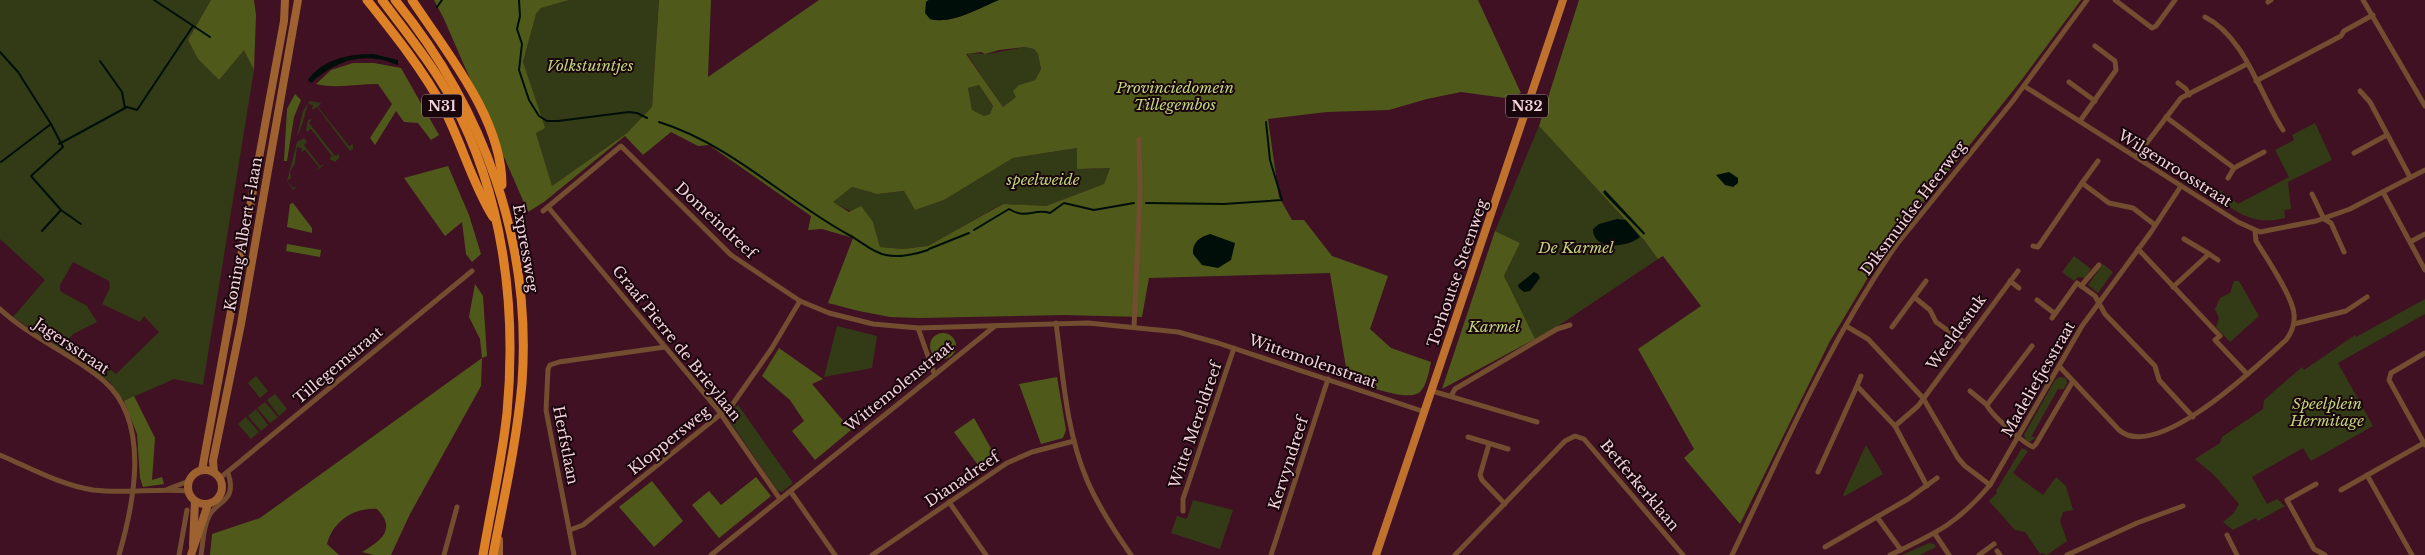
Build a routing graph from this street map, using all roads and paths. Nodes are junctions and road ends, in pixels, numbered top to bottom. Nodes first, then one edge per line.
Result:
1 (285, 0) edge
2 (298, 0) edge
3 (367, 0) edge
4 (382, 0) edge
5 (395, 0) edge
6 (412, 0) edge
7 (1563, 0) edge
8 (2087, 0) edge
9 (2115, 0) edge
10 (2175, 0) edge
11 (2363, 0) edge
12 (2372, 15) junction
13 (2205, 17) dead end
14 (2095, 46) dead end
15 (2247, 64) junction
16 (2256, 81) junction
17 (2069, 82) dead end
18 (2178, 83) dead end
19 (2024, 86) junction
20 (2360, 92) dead end
21 (2189, 95) junction
22 (2095, 101) junction
23 (2425, 106) edge
24 (2166, 117) junction
25 (2080, 121) junction
26 (2283, 130) dead end
27 (2387, 135) junction
28 (1138, 139) dead end
29 (2264, 152) dead end
30 (2354, 153) dead end
31 (2136, 157) junction
32 (2098, 161) dead end
33 (2234, 168) junction
34 (2425, 170) edge
35 (2410, 177) junction
36 (2228, 178) dead end
37 (2082, 183) junction
38 (2181, 186) junction
39 (2383, 192) junction
40 (502, 193) junction
41 (2312, 194) dead end
42 (548, 207) junction
43 (543, 211) dead end
44 (2324, 219) junction
45 (497, 223) junction
46 (2156, 225) junction
47 (2255, 231) junction
48 (2425, 234) edge
49 (2184, 239) dead end
50 (2410, 242) junction
51 (2033, 246) dead end
52 (2138, 249) junction
53 (2344, 252) dead end
54 (2209, 254) junction
55 (2218, 260) dead end
56 (2099, 266) dead end
57 (2425, 270) edge
58 (472, 271) dead end
59 (2018, 271) dead end
60 (2010, 281) junction
61 (1926, 282) dead end
62 (2081, 286) junction
63 (2173, 287) junction
64 (2019, 288) dead end
65 (1914, 297) junction
66 (2367, 297) dead end
67 (2037, 300) dead end
68 (800, 301) junction
69 (2097, 304) junction
70 (0, 309) edge
71 (1056, 323) junction
72 (2294, 324) junction
73 (1570, 325) dead end
74 (995, 326) junction
75 (1134, 326) junction
76 (1846, 326) junction
77 (1892, 327) dead end
78 (918, 328) junction
79 (1964, 342) junction
80 (2032, 346) dead end
81 (665, 347) junction
82 (1234, 348) junction
83 (2020, 348) dead end
84 (2026, 353) junction
85 (2425, 353) edge
86 (2059, 366) junction
87 (934, 374) junction
88 (2247, 374) junction
89 (1861, 376) dead end
90 (1328, 380) junction
91 (2073, 380) junction
92 (1857, 386) junction
93 (1432, 391) junction
94 (1970, 391) dead end
95 (1451, 396) junction
96 (1923, 398) junction
97 (1987, 405) junction
98 (1425, 412) junction
99 (721, 414) junction
100 (2193, 417) junction
101 (1537, 422) dead end
102 (1895, 426) junction
103 (1468, 437) dead end
104 (2018, 438) junction
105 (1074, 441) junction
106 (1489, 444) junction
107 (2424, 444) edge
108 (1508, 449) dead end
109 (0, 455) edge
110 (202, 470) junction
111 (214, 472) junction
112 (1818, 472) dead end
113 (228, 473) junction
114 (2367, 475) junction
115 (220, 478) junction
116 (1937, 478) dead end
117 (189, 481) junction
118 (2316, 484) dead end
119 (1990, 485) junction
120 (1928, 486) junction
121 (168, 489) junction
122 (2341, 490) dead end
123 (133, 491) junction
124 (188, 491) junction
125 (791, 492) junction
126 (780, 499) junction
127 (195, 501) junction
128 (949, 502) junction
129 (208, 504) junction
130 (1505, 504) junction
131 (2183, 506) dead end
132 (457, 507) dead end
133 (187, 510) dead end
134 (1183, 512) dead end
135 (1877, 517) junction
136 (498, 527) junction
137 (570, 530) junction
138 (1935, 534) junction
139 (2227, 535) dead end
140 (182, 539) junction
141 (1994, 544) dead end
142 (193, 546) edge
143 (1825, 547) dead end
144 (1901, 550) junction
145 (119, 555) edge
146 (179, 555) edge
147 (201, 555) edge
148 (444, 555) edge
149 (481, 555) edge
150 (493, 555) edge
151 (499, 555) edge
152 (574, 555) edge
153 (711, 555) edge
154 (835, 555) edge
155 (872, 555) edge
156 (986, 555) edge
157 (1131, 555) edge
158 (1271, 555) edge
159 (1376, 555) edge
160 (1455, 555) edge
161 (1683, 555) edge
162 (1732, 555) edge
163 (1890, 555) edge
164 (1949, 555) edge
165 (1979, 555) edge
166 (2067, 555) edge
167 (2237, 555) edge
168 (2325, 555) edge
169 (2412, 555) edge

1 - 110 main road, Koning Albert I-laan
2 - 111 main road, Koning Albert I-laan
3 - 45 highway, N31
4 - 45 highway, Expressweg / N31
5 - 40 highway, Expressweg / N31
6 - 40 highway, N31
7 - 93 main road, Torhoutse Steenweg / N32
8 - 19 street, Diksmuidse Heerweg
9 - 10 street
11 - 12 street
12 - 16 street
12 - 23 street
13 - 15 street
14 - 22 street
15 - 16 street
15 - 21 street
16 - 26 street
17 - 22 street
18 - 21 street
19 - 25 street, Wilgenroosstraat
19 - 76 street, Diksmuidse Heerweg
20 - 27 street
21 - 24 street
22 - 25 street
24 - 31 street
24 - 33 street
25 - 31 street, Wilgenroosstraat
27 - 30 street
27 - 35 street
28 - 75 street
29 - 33 street
31 - 38 street, Wilgenroosstraat
32 - 37 street
33 - 36 street
34 - 35 street
35 - 39 street
37 - 46 street
37 - 51 street
38 - 46 street, Madeliefjesstraat
38 - 47 street, Wilgenroosstraat
39 - 44 street
39 - 50 street
40 - 136 highway, Expressweg / N31
41 - 44 street
42 - 43 street
42 - 68 street, Domeindreef
42 - 81 street, Graaf Pierre de Brieylaan
44 - 47 street
44 - 53 street
45 - 149 highway, Expressweg / N31
46 - 52 street, Madeliefjesstraat
47 - 72 street
48 - 50 street
49 - 54 street
50 - 57 street
52 - 63 street
52 - 69 street, Madeliefjesstraat
54 - 55 street
54 - 63 street
56 - 62 street
58 - 113 street, Tillegemstraat
59 - 60 street, Weeldestuk
60 - 64 street
60 - 79 street, Weeldestuk
61 - 65 street
62 - 67 street
62 - 69 street
63 - 88 street
65 - 77 street
65 - 79 street
66 - 72 street
68 - 78 street, Domeindreef
68 - 99 street, Kloppersweg
69 - 86 street, Madeliefjesstraat
69 - 100 street
70 - 123 street, Jagersstraat
71 - 74 street, Wittemolenstraat
71 - 75 street, Wittemolenstraat
71 - 105 street
72 - 88 street
73 - 95 street
74 - 78 street, Domeindreef
74 - 87 street, Wittemolenstraat
75 - 82 street, Wittemolenstraat
76 - 96 street
76 - 162 street, Diksmuidse Heerweg
78 - 87 street
79 - 96 street, Weeldestuk
80 - 84 street
81 - 99 street, Graaf Pierre de Brieylaan
81 - 137 street, Herfstlaan
82 - 90 street, Wittemolenstraat
82 - 134 street, Witte Mereldreef
83 - 84 street
84 - 97 street
85 - 107 street
86 - 91 street
86 - 104 street, Madeliefjesstraat
87 - 125 street, Wittemolenstraat
88 - 100 street
89 - 92 street
90 - 98 street, Wittemolenstraat
90 - 158 street, Kervyndreef
91 - 100 street
91 - 104 street
92 - 102 street
92 - 112 street
93 - 95 street
93 - 98 main road, Torhoutse Steenweg / N32
94 - 97 street
95 - 101 street
96 - 102 street, Weeldestuk
96 - 119 street
97 - 104 street
98 - 159 main road, Torhoutse Steenweg / N32
99 - 126 street, Graaf Pierre de Brieylaan
99 - 137 street, Kloppersweg
102 - 120 street
103 - 106 street
104 - 119 street, Madeliefjesstraat
105 - 128 street, Dianadreef
105 - 157 street
106 - 108 street
106 - 130 street
107 - 114 street
109 - 123 street
110 - 111 main road
110 - 117 main road
111 - 115 main road
113 - 115 street, Tillegemstraat
113 - 147 street
114 - 122 street
114 - 169 street
115 - 129 main road
116 - 120 street
117 - 121 street
117 - 124 main road
118 - 168 street
119 - 138 street, Madeliefjesstraat
120 - 135 street
121 - 123 street
121 - 124 street
123 - 145 street
124 - 127 main road
125 - 126 street, Wittemolenstraat
125 - 154 street
126 - 153 street, Wittemolenstraat
127 - 129 main road
127 - 142 main road
128 - 155 street, Dianadreef
128 - 156 street
129 - 142 main road
130 - 160 street
130 - 161 street, Betferkerklaan
131 - 166 street
132 - 148 street
133 - 140 street
135 - 143 street
135 - 144 street
136 - 150 highway, Expressweg / N31
136 - 151 main road, Expressweg
137 - 152 street, Herfstlaan
138 - 144 street, Madeliefjesstraat
138 - 164 street
139 - 167 street
140 - 142 street
140 - 146 street
141 - 165 street
144 - 163 street, Madeliefjesstraat

